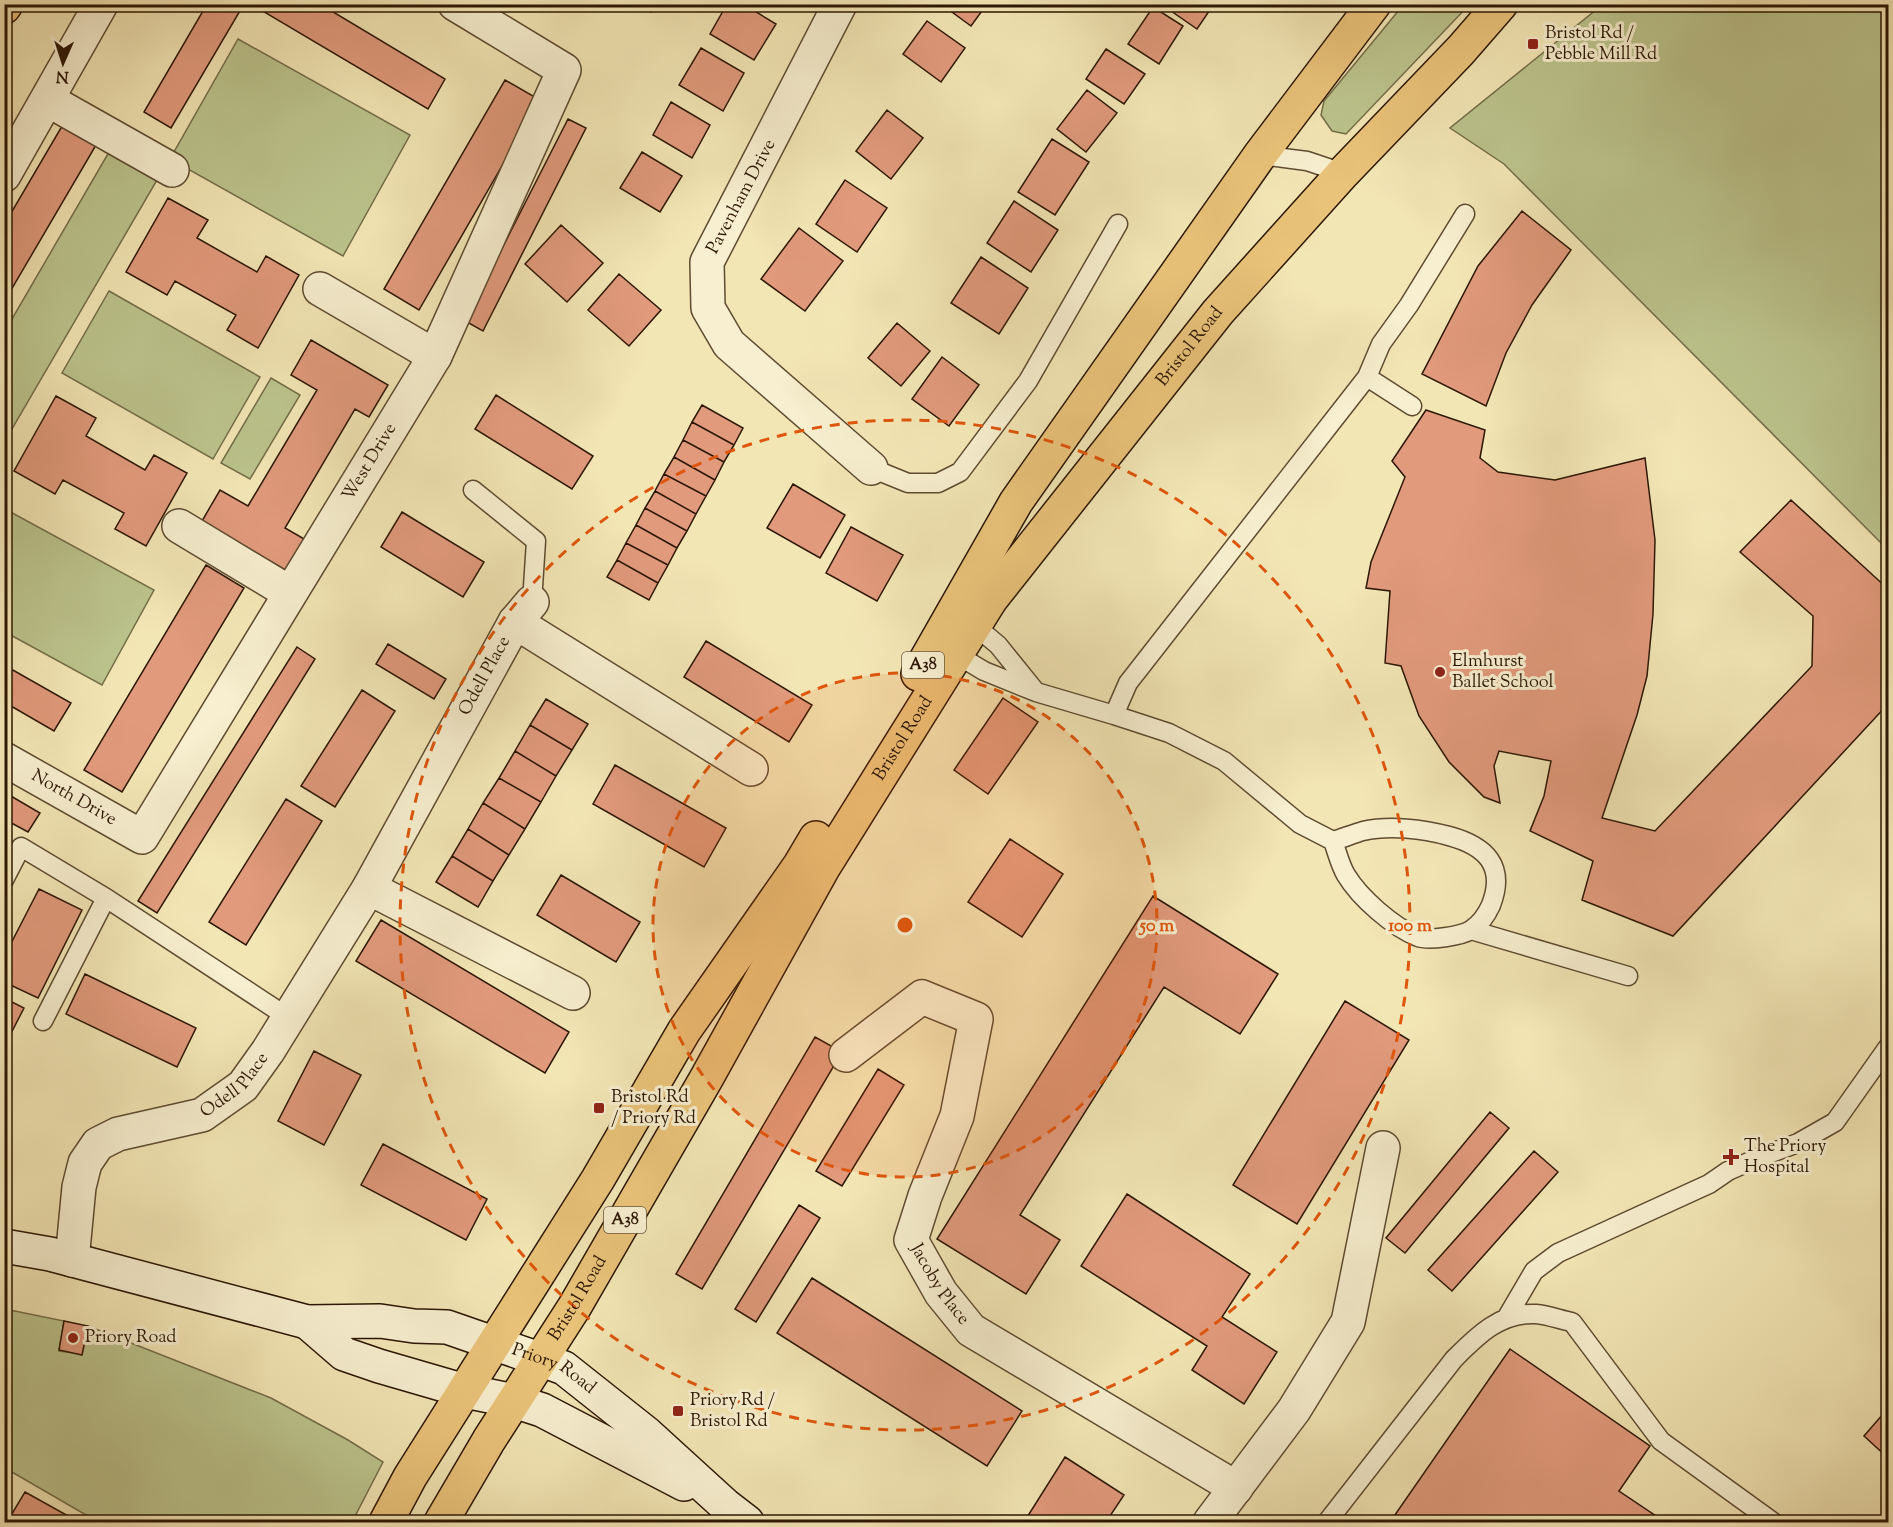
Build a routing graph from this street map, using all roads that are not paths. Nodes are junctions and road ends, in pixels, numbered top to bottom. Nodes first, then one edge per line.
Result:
1 (101, 4) edge
2 (455, 4) edge
3 (1374, 4) edge
4 (1501, 4) edge
5 (833, 8) edge
6 (48, 100) junction
7 (1260, 155) junction
8 (172, 170) dead end
9 (1343, 172) junction
10 (4, 175) edge
11 (1465, 214) dead end
12 (1118, 224) dead end
13 (320, 289) dead end
14 (435, 356) junction
15 (1366, 377) junction
16 (1412, 406) dead end
17 (871, 468) joint
18 (473, 490) dead end
19 (179, 526) dead end
20 (290, 593) junction
21 (523, 612) junction
22 (964, 618) junction
23 (946, 648) junction
24 (1036, 692) junction
25 (1114, 715) junction
26 (4, 759) edge
27 (751, 769) dead end
28 (142, 837) joint
29 (1333, 841) junction
30 (4, 880) edge
31 (369, 888) junction
32 (106, 898) junction
33 (1471, 930) junction
34 (1628, 976) dead end
35 (573, 993) dead end
36 (289, 1018) junction
37 (43, 1021) dead end
38 (1888, 1047) edge
39 (846, 1055) dead end
40 (1383, 1148) dead end
41 (4, 1246) edge
42 (72, 1260) junction
43 (1507, 1317) junction
44 (307, 1322) junction
45 (496, 1342) junction
46 (542, 1359) junction
47 (465, 1392) junction
48 (514, 1401) junction
49 (1236, 1488) junction
50 (736, 1514) edge
51 (386, 1522) edge
52 (441, 1522) edge
53 (1210, 1522) edge
54 (1327, 1522) edge
55 (1773, 1522) edge

1 - 6 street
2 - 14 street, West Drive
3 - 7 highway, Bristol Road / A38
4 - 9 highway, Bristol Road / A38
5 - 17 street, Pavenham Drive
6 - 8 street
6 - 10 street
7 - 9 lane
7 - 22 highway, Bristol Road / A38
9 - 22 highway, Bristol Road / A38
11 - 15 lane
12 - 17 lane
13 - 14 street
14 - 20 street, West Drive
15 - 16 lane
15 - 25 lane
18 - 21 lane
19 - 20 street
20 - 28 street, West Drive
21 - 27 street, Odell Place
21 - 31 street, Odell Place
22 - 23 highway, Bristol Road / A38
22 - 24 lane
23 - 24 lane
23 - 45 highway, Bristol Road / A38
23 - 46 highway, Bristol Road / A38
24 - 25 lane
25 - 29 lane
26 - 28 street, North Drive
29 - 33 lane
29 - 33 lane
30 - 32 lane
31 - 35 street
31 - 36 street, Odell Place
32 - 36 lane
32 - 37 lane
33 - 34 lane
36 - 42 street, Odell Place
38 - 43 lane
39 - 49 street, Jacoby Place
40 - 49 street
41 - 42 street, Priory Road
42 - 44 street, Priory Road
43 - 54 lane
43 - 55 lane
44 - 45 street, Priory Road
44 - 47 street, Priory Road
45 - 46 street, Priory Road
45 - 47 highway, Bristol Road / A38
46 - 48 highway, Bristol Road / A38
46 - 50 street, Priory Road
47 - 48 street, Priory Road
47 - 51 highway, Bristol Road / A38
48 - 50 street, Priory Road
48 - 52 highway, Bristol Road / A38
49 - 53 street

